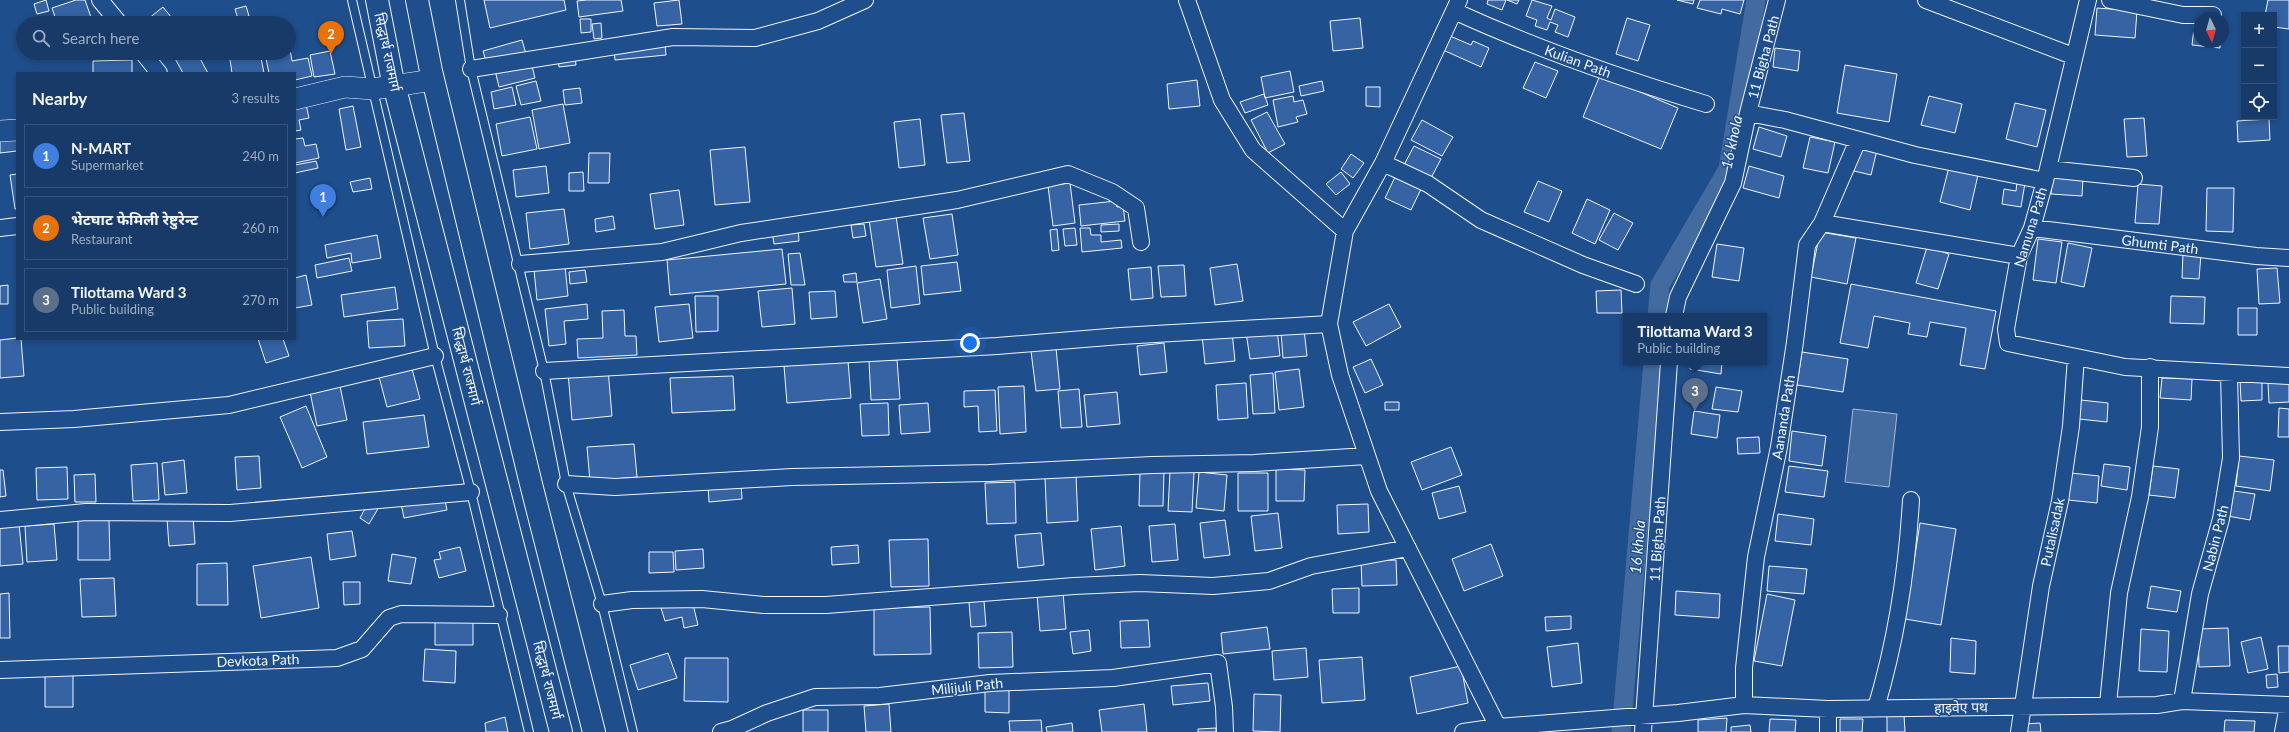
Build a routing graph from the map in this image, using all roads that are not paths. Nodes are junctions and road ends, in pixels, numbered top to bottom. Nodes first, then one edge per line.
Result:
1 (100, 0) edge
2 (352, 0) edge
3 (377, 0) edge
4 (417, 0) edge
5 (460, 0) edge
6 (865, 0) edge
7 (1187, 0) edge
8 (1777, 0) edge
9 (1926, 0) edge
10 (2088, 0) edge
11 (2110, 0) edge
12 (1456, 5) edge
13 (113, 16) edge
14 (2193, 16) edge
15 (2073, 56) junction
16 (149, 60) edge
17 (471, 69) junction
18 (158, 72) edge
19 (433, 80) junction
20 (395, 86) junction
21 (373, 89) junction
22 (296, 98) edge
23 (1706, 104) dead end
24 (1748, 113) junction
25 (0, 130) edge
26 (16, 130) edge
27 (1858, 140) junction
28 (1383, 163) junction
29 (2046, 175) junction
30 (2134, 178) dead end
31 (1822, 223) junction
32 (16, 226) edge
33 (0, 228) edge
34 (2032, 228) junction
35 (1345, 231) junction
36 (1141, 242) dead end
37 (2019, 256) junction
38 (2289, 258) edge
39 (520, 264) junction
40 (1636, 284) dead end
41 (1675, 313) edge
42 (1329, 324) junction
43 (435, 356) junction
44 (2076, 357) junction
45 (1669, 365) edge
46 (2150, 367) junction
47 (544, 371) junction
48 (2229, 372) junction
49 (2289, 376) edge
50 (0, 422) edge
51 (1368, 456) junction
52 (566, 484) junction
53 (471, 492) junction
54 (1911, 500) dead end
55 (0, 520) edge
56 (1408, 548) junction
57 (602, 604) junction
58 (500, 615) junction
59 (0, 670) edge
60 (2182, 701) junction
61 (2108, 704) junction
62 (1744, 705) junction
63 (2288, 706) edge
64 (2022, 707) junction
65 (1876, 708) junction
66 (1828, 709) junction
67 (1640, 716) junction
68 (1498, 727) junction
69 (529, 732) edge
70 (561, 732) edge
71 (594, 732) edge
72 (633, 732) edge
73 (721, 732) edge
74 (1225, 732) edge
75 (1463, 732) edge
76 (1643, 732) edge
77 (1828, 732) edge
78 (2019, 732) edge
79 (2283, 732) edge

1 - 13 street
2 - 21 lane
3 - 20 highway, सिद्धार्थ राजमार्ग
4 - 19 highway
5 - 17 lane
6 - 17 street
7 - 35 street
8 - 24 street, 11 Bigha Path
9 - 15 street
10 - 15 street, Namuna Path
11 - 14 street
12 - 23 street, Kulian Path
12 - 28 street
15 - 29 street, Namuna Path
16 - 18 street
17 - 39 lane
19 - 20 street
19 - 71 highway
20 - 21 street
20 - 70 highway, सिद्धार्थ राजमार्ग
21 - 22 street
21 - 43 lane
24 - 27 street
24 - 41 street, 11 Bigha Path
25 - 26 street
27 - 29 street
27 - 31 street, Aananda Path
28 - 35 street
28 - 40 street
29 - 30 street
29 - 34 street, Namuna Path
31 - 37 street
31 - 62 street, Aananda Path
32 - 33 street
34 - 37 street, Namuna Path
34 - 38 street, Ghumti Path
35 - 42 street
36 - 39 street
37 - 44 street, Namuna Path
39 - 47 lane
42 - 47 street
42 - 51 street
43 - 50 street
43 - 53 lane
44 - 46 street, Namuna Path
44 - 64 street, Putalisadak
45 - 67 street, 11 Bigha Path
46 - 48 street, Namuna Path
46 - 61 street
47 - 52 lane
48 - 49 street, Namuna Path
48 - 60 street, Nabin Path
51 - 52 street
51 - 56 street
52 - 57 lane
53 - 55 street
53 - 58 lane
54 - 65 street
56 - 57 street
56 - 68 street
57 - 72 lane
58 - 59 street, Devkota Path
58 - 69 lane
60 - 61 street, हाइवेए पथ
60 - 63 street, हाइवेए पथ
61 - 64 street, हाइवेए पथ
62 - 66 street, हाइवेए पथ
62 - 67 street, हाइवेए पथ
63 - 79 street
64 - 65 street, हाइवेए पथ
64 - 78 street, Putalisadak
65 - 66 street, हाइवेए पथ
66 - 77 street
67 - 68 street, हाइवेए पथ
67 - 76 street, 11 Bigha Path
68 - 75 street, हाइवेए पथ
73 - 74 street, Milijuli Path

